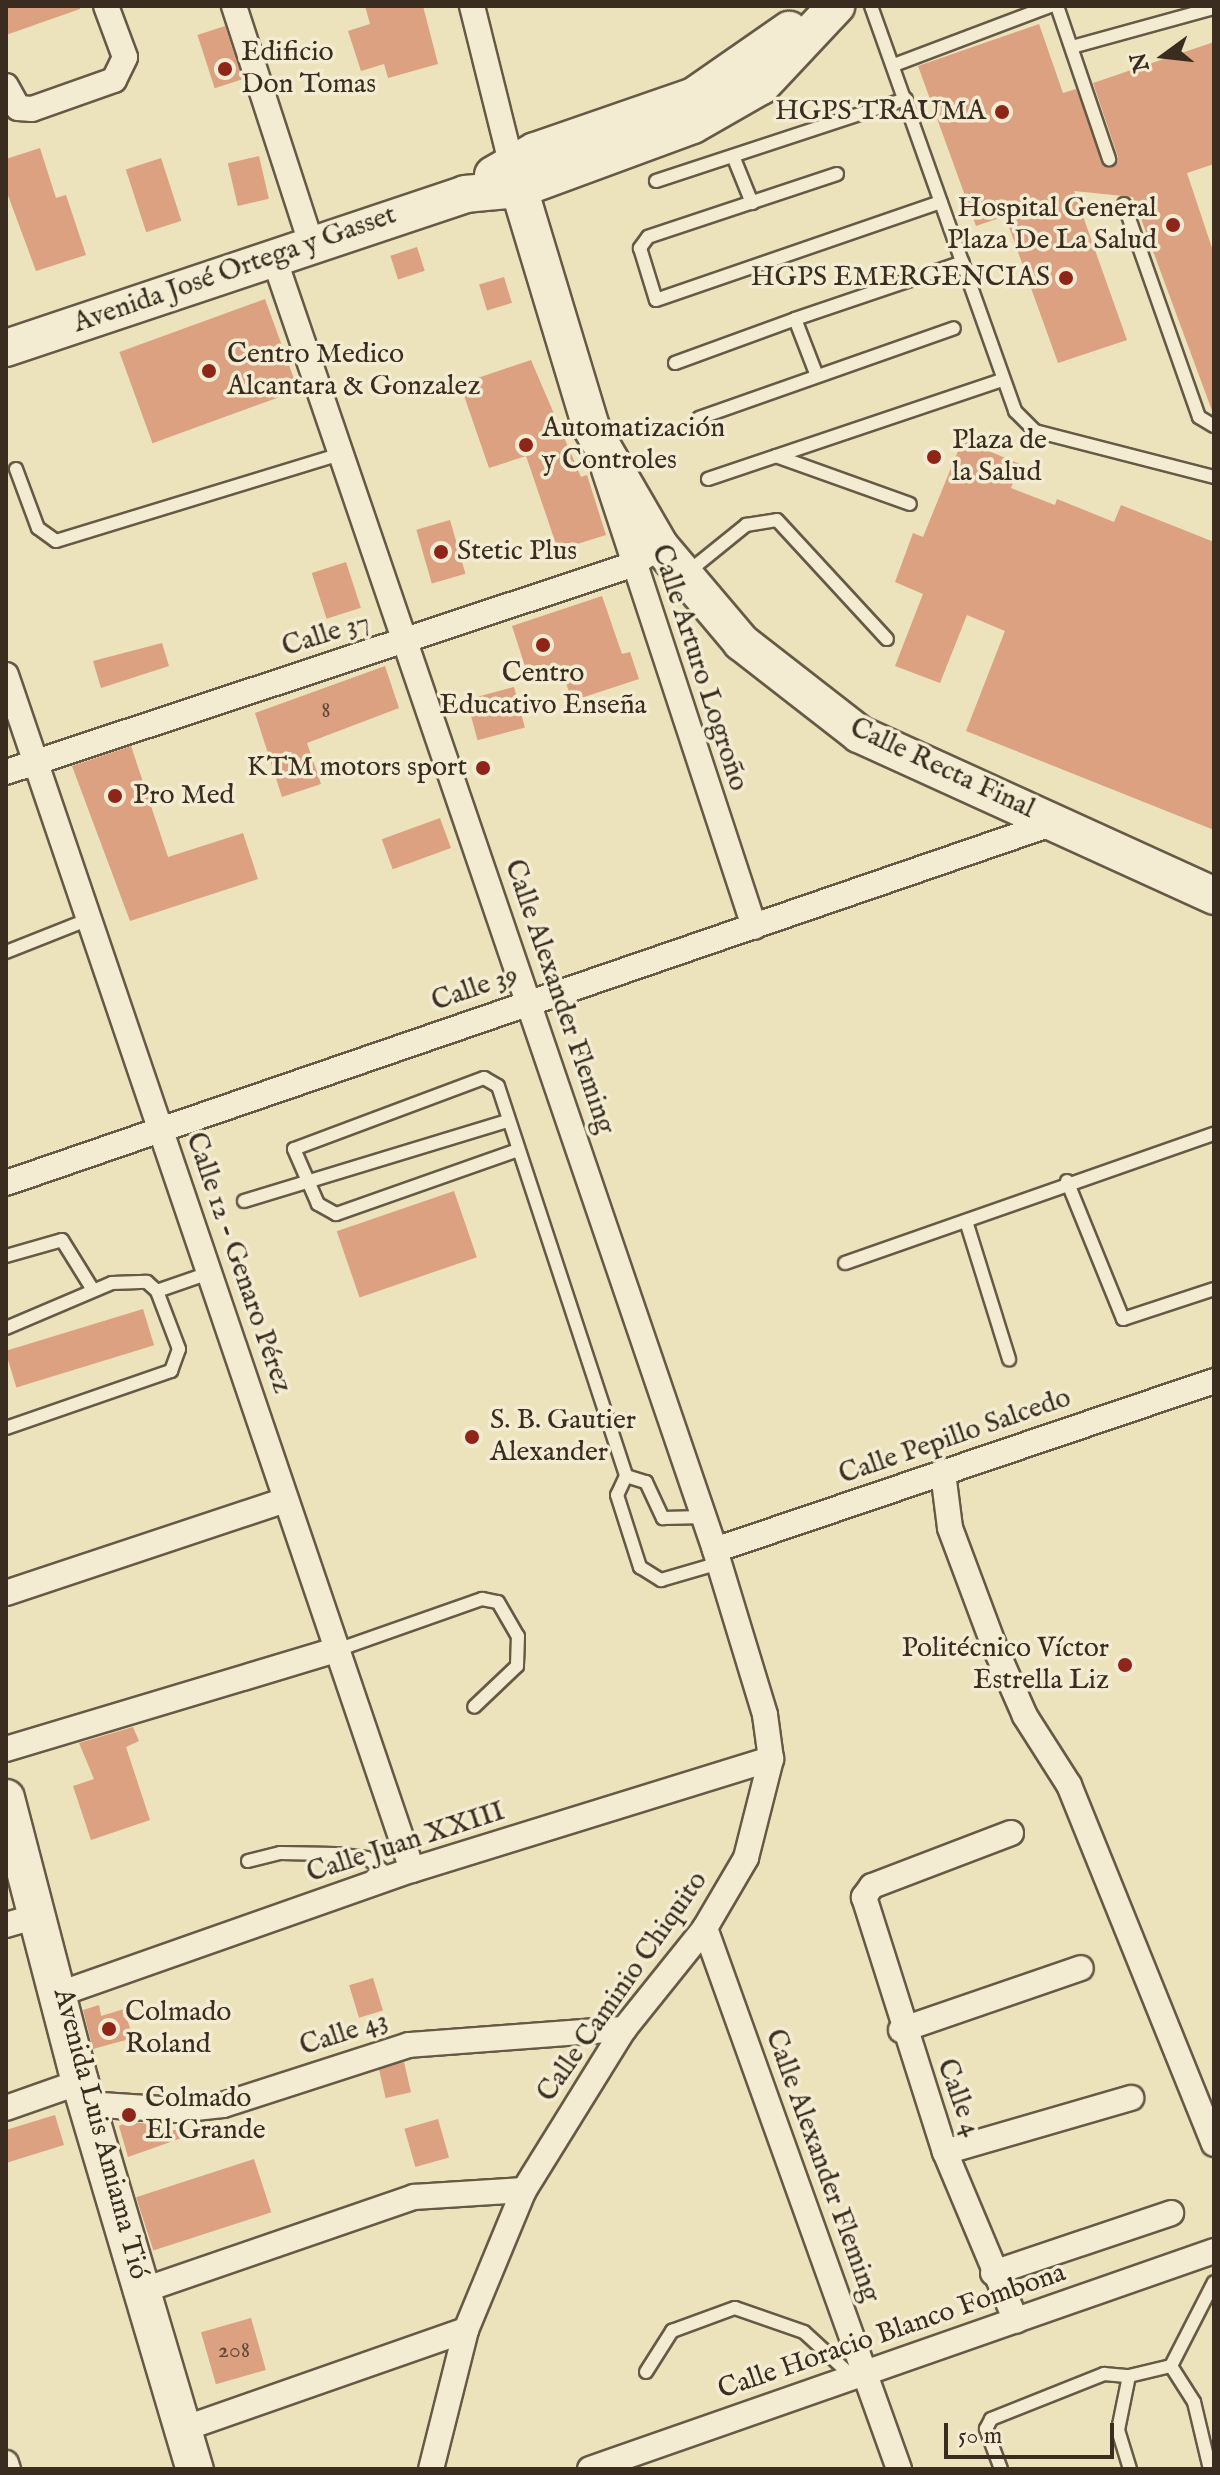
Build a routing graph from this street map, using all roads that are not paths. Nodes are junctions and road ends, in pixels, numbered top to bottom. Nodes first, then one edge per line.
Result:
1 (106, 6) edge
2 (234, 6) edge
3 (472, 6) edge
4 (811, 6) edge
5 (836, 6) edge
6 (871, 6) edge
7 (1050, 6) edge
8 (1057, 6) edge
9 (1214, 8) edge
10 (1072, 47) junction
11 (894, 65) junction
12 (6, 86) edge
13 (906, 99) junction
14 (733, 156) junction
15 (1109, 159) dead end
16 (837, 174) dead end
17 (515, 175) junction
18 (656, 181) dead end
19 (941, 202) junction
20 (752, 203) junction
21 (1124, 204) dead end
22 (311, 243) junction
23 (274, 258) junction
24 (963, 262) junction
25 (795, 319) junction
26 (954, 328) dead end
27 (6, 348) edge
28 (675, 363) dead end
29 (817, 376) junction
30 (1003, 380) junction
31 (699, 418) dead end
32 (1214, 426) edge
33 (341, 454) junction
34 (776, 456) junction
35 (16, 469) dead end
36 (1214, 477) edge
37 (708, 479) dead end
38 (910, 504) dead end
39 (646, 556) junction
40 (683, 577) junction
41 (887, 639) dead end
42 (405, 640) junction
43 (6, 675) edge
44 (36, 762) junction
45 (6, 772) edge
46 (1054, 823) junction
47 (1214, 896) edge
48 (87, 920) junction
49 (754, 927) junction
50 (6, 952) edge
51 (529, 1002) junction
52 (508, 1121) junction
53 (162, 1132) junction
54 (1213, 1136) edge
55 (518, 1150) junction
56 (1067, 1181) junction
57 (6, 1183) edge
58 (305, 1184) junction
59 (244, 1201) dead end
60 (966, 1221) junction
61 (6, 1256) edge
62 (845, 1263) dead end
63 (209, 1273) junction
64 (1214, 1289) edge
65 (93, 1290) junction
66 (157, 1291) junction
67 (6, 1328) edge
68 (1009, 1359) dead end
69 (1214, 1381) edge
70 (6, 1428) edge
71 (943, 1473) junction
72 (626, 1476) junction
73 (286, 1500) junction
74 (704, 1517) junction
75 (717, 1556) junction
76 (6, 1593) edge
77 (337, 1650) junction
78 (474, 1707) dead end
79 (6, 1749) edge
80 (771, 1759) junction
81 (6, 1798) edge
82 (1011, 1833) dead end
83 (248, 1861) dead end
84 (402, 1874) junction
85 (41, 1915) junction
86 (6, 1925) edge
87 (705, 1928) junction
88 (1081, 1968) dead end
89 (62, 1993) junction
90 (624, 2029) junction
91 (901, 2030) junction
92 (83, 2093) junction
93 (1131, 2098) dead end
94 (6, 2108) edge
95 (1214, 2144) edge
96 (945, 2152) junction
97 (524, 2190) junction
98 (1171, 2213) dead end
99 (1214, 2251) edge
100 (993, 2273) junction
101 (1214, 2282) edge
102 (141, 2291) junction
103 (1016, 2321) junction
104 (466, 2330) junction
105 (1171, 2366) junction
106 (646, 2372) dead end
107 (859, 2376) junction
108 (1129, 2376) junction
109 (183, 2429) junction
110 (6, 2463) edge
111 (8, 2469) edge
112 (195, 2469) edge
113 (431, 2469) edge
114 (590, 2469) edge
115 (899, 2469) edge
116 (1001, 2469) edge
117 (1130, 2469) edge
118 (1210, 2469) edge

1 - 12 street
2 - 22 street
3 - 17 street
4 - 17 main road, Avenida José Ortega y Gasset
5 - 17 main road, Avenida José Ortega y Gasset
6 - 11 lane
7 - 11 lane
8 - 10 lane
9 - 10 lane
10 - 15 lane
11 - 13 lane
13 - 14 lane
13 - 19 lane
14 - 18 lane
14 - 20 lane
16 - 20 lane
17 - 22 main road, Avenida José Ortega y Gasset
17 - 39 main road, Calle Recta Final
19 - 20 lane
19 - 24 lane
21 - 32 lane
22 - 23 main road, Avenida José Ortega y Gasset
23 - 27 main road, Avenida José Ortega y Gasset
23 - 33 street, Calle Alexander Fleming
24 - 25 lane
24 - 30 lane
25 - 28 lane
25 - 29 lane
26 - 29 lane
29 - 31 lane
30 - 34 lane
30 - 36 lane
33 - 35 lane
33 - 42 street, Calle Alexander Fleming
34 - 37 lane
34 - 38 lane
39 - 40 main road, Calle Recta Final
39 - 42 street, Calle 37
39 - 49 street, Calle Arturo Logroño
40 - 41 lane
40 - 46 main road, Calle Recta Final
42 - 44 street, Calle 37
42 - 51 street, Calle Alexander Fleming
43 - 44 street, Calle 12 - Genaro Pérez
44 - 45 street, Calle 37
44 - 48 street, Calle 12 - Genaro Pérez
46 - 47 main road, Calle Recta Final
46 - 49 street, Calle 39
48 - 50 lane
48 - 53 street, Calle 12 - Genaro Pérez
49 - 51 street, Calle 39
51 - 53 street, Calle 39
51 - 74 street, Calle Alexander Fleming
52 - 55 lane
52 - 58 lane
52 - 58 lane
53 - 57 street, Calle 39
53 - 63 street, Calle 12 - Genaro Pérez
54 - 56 lane
55 - 58 lane
55 - 72 lane
56 - 60 lane
56 - 64 lane
58 - 59 lane
60 - 62 lane
60 - 68 lane
61 - 65 lane
63 - 66 lane
63 - 73 street, Calle 12 - Genaro Pérez
65 - 66 lane
65 - 67 lane
66 - 70 lane
69 - 71 street, Calle Pepillo Salcedo
71 - 75 street, Calle Pepillo Salcedo
71 - 95 street
72 - 74 lane
72 - 75 lane
73 - 76 street
73 - 77 street, Calle 12 - Genaro Pérez
74 - 75 street, Calle Alexander Fleming
75 - 80 street, Calle Alexander Fleming
77 - 78 lane
77 - 79 street
77 - 84 street, Calle 12 - Genaro Pérez
80 - 84 street, Calle Juan XXIII
80 - 87 street, Calle Caminio Chiquito
81 - 85 main road, Avenida Luis Amiama Tió
82 - 91 street, Calle 4
83 - 84 lane
84 - 89 street, Calle Juan XXIII
85 - 86 street
85 - 89 main road, Avenida Luis Amiama Tió
87 - 90 street, Calle Caminio Chiquito
87 - 107 street, Calle Alexander Fleming
88 - 91 street
89 - 92 main road, Avenida Luis Amiama Tió
90 - 92 street, Calle 43
90 - 97 street, Calle Caminio Chiquito
91 - 96 street, Calle 4
92 - 94 street
92 - 102 main road, Avenida Luis Amiama Tió
93 - 96 street
96 - 100 street, Calle 4
97 - 102 street
97 - 104 street, Calle Caminio Chiquito
98 - 100 street
99 - 103 street, Calle Horacio Blanco Fombona
100 - 103 street, Calle 4
101 - 105 lane
102 - 109 main road, Avenida Luis Amiama Tió
103 - 107 street, Calle Horacio Blanco Fombona
104 - 109 street
104 - 113 street, Calle Caminio Chiquito
105 - 108 lane
105 - 118 lane
106 - 107 lane
107 - 114 street, Calle Horacio Blanco Fombona
107 - 115 street, Calle Alexander Fleming
108 - 116 lane
108 - 117 lane
109 - 112 main road, Avenida Luis Amiama Tió
110 - 111 street

